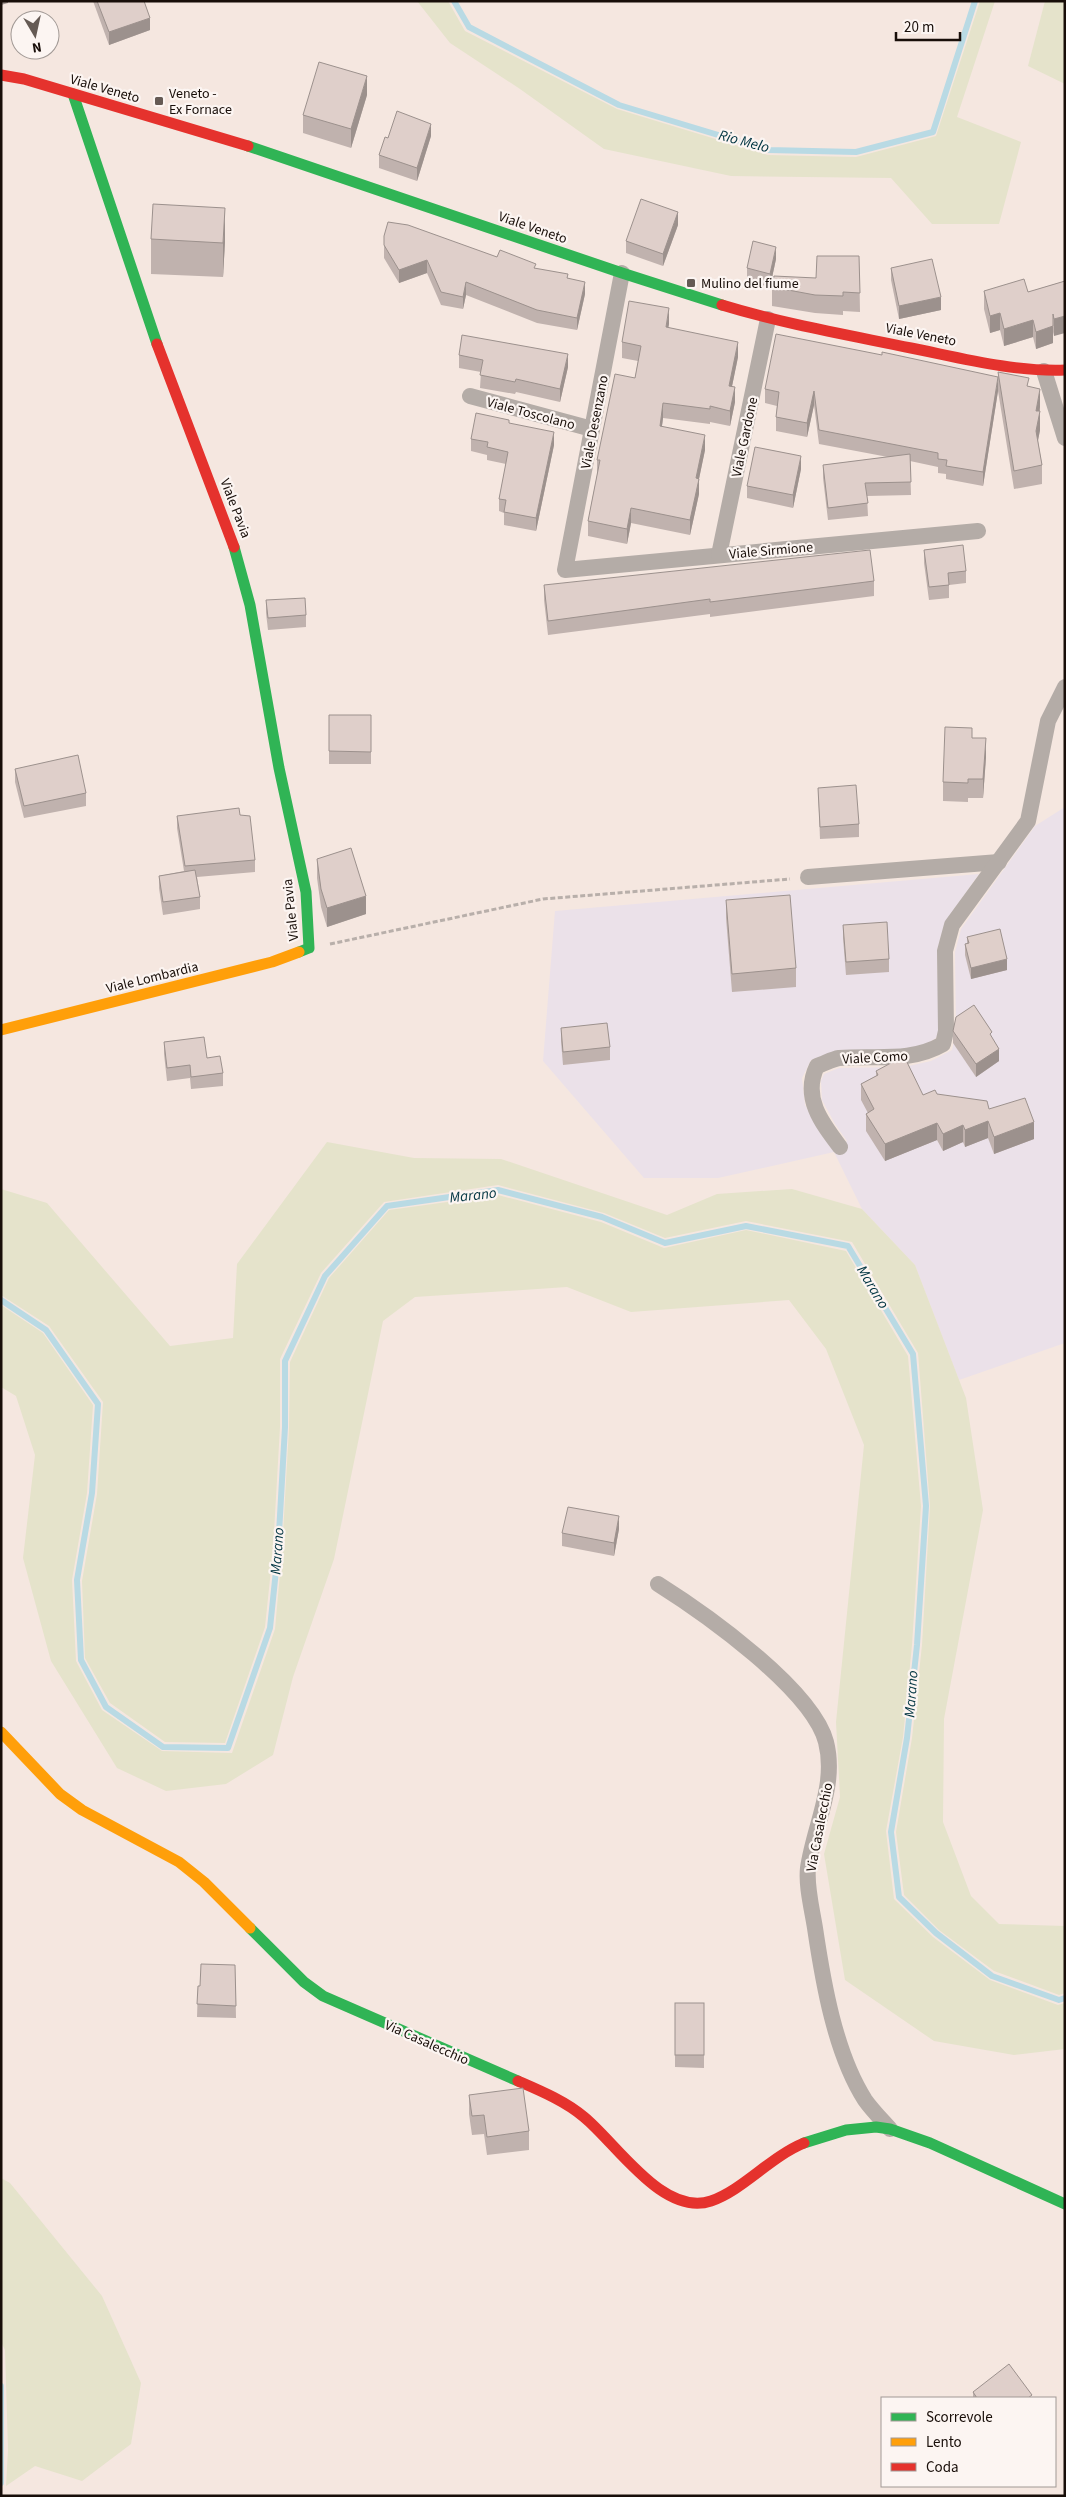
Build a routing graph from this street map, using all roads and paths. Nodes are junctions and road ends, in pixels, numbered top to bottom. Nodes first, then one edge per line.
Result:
1 (1, 75) edge
2 (72, 94) junction
3 (622, 273) junction
4 (768, 319) junction
5 (1065, 370) edge
6 (1044, 371) junction
7 (470, 396) dead end
8 (592, 429) junction
9 (1065, 438) edge
10 (978, 531) dead end
11 (719, 555) junction
12 (565, 570) joint
13 (1065, 686) edge
14 (1000, 862) junction
15 (808, 877) joint
16 (309, 948) junction
17 (1, 1030) edge
18 (840, 1147) dead end
19 (658, 1584) dead end
20 (1, 1732) edge
21 (890, 2129) junction
22 (1065, 2204) edge

1 - 2 street, Viale Veneto
2 - 3 street, Viale Veneto
2 - 16 street, Viale Pavia
3 - 4 street, Viale Veneto
3 - 8 street, Viale Desenzano
4 - 6 street, Viale Veneto
4 - 11 street, Viale Gardone
5 - 6 street, Viale Veneto
6 - 9 street
7 - 8 street, Viale Toscolano
8 - 12 street, Viale Desenzano
10 - 11 street, Viale Sirmione
11 - 12 street, Viale Sirmione
13 - 14 street, Viale Como
14 - 15 street
14 - 18 street, Viale Como
15 - 16 path
16 - 17 street, Viale Lombardia
19 - 21 street, Via Casalecchio
20 - 21 street, Via Casalecchio
21 - 22 street, Via Casalecchio

